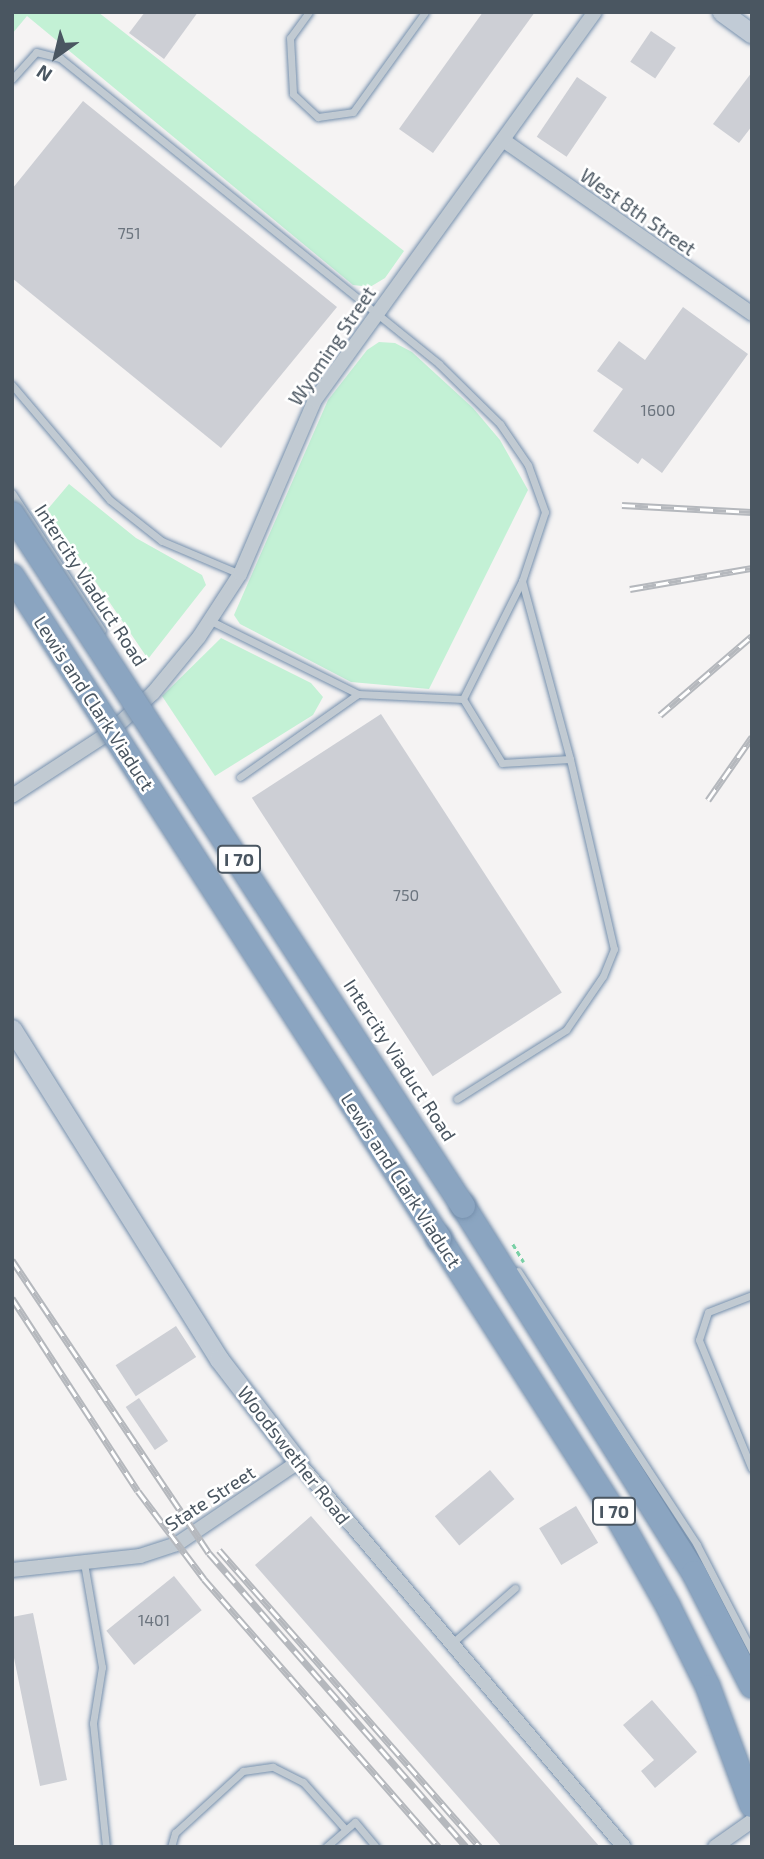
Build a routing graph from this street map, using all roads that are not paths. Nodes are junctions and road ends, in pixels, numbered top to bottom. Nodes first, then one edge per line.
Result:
1 (309, 12) edge
2 (425, 12) edge
3 (595, 12) edge
4 (723, 12) edge
5 (750, 29) edge
6 (12, 79) edge
7 (503, 140) junction
8 (752, 314) edge
9 (375, 315) junction
10 (12, 385) edge
11 (12, 493) edge
12 (12, 514) edge
13 (240, 574) junction
14 (12, 576) edge
15 (522, 581) junction
16 (211, 621) junction
17 (105, 634) dead end
18 (120, 658) dead end
19 (358, 694) junction
20 (463, 699) junction
21 (146, 700) junction
22 (570, 759) junction
23 (240, 777) dead end
24 (12, 796) edge
25 (12, 1029) edge
26 (457, 1099) dead end
27 (493, 1232) dead end
28 (508, 1255) dead end
29 (752, 1295) edge
30 (298, 1462) junction
31 (752, 1469) edge
32 (84, 1562) junction
33 (12, 1570) edge
34 (515, 1588) dead end
35 (451, 1645) junction
36 (752, 1651) edge
37 (752, 1686) edge
38 (752, 1805) edge
39 (752, 1821) edge
40 (346, 1830) junction
41 (106, 1847) edge
42 (171, 1847) edge
43 (326, 1847) edge
44 (376, 1847) edge
45 (624, 1847) edge
46 (715, 1847) edge

1 - 2 lane
3 - 7 street, Wyoming Street
4 - 5 street
6 - 9 lane
7 - 8 street, West 8th Street
7 - 9 street, Wyoming Street
9 - 13 street, Wyoming Street
9 - 15 lane
10 - 13 lane
11 - 17 lane, Intercity Viaduct Road
12 - 37 highway, Lewis and Clark Viaduct / I 70, bridge
13 - 16 street, Wyoming Street
14 - 38 highway, Lewis and Clark Viaduct / I 70, bridge
15 - 20 lane
15 - 22 lane
16 - 19 lane
16 - 21 street, Wyoming Street
18 - 21 lane, Intercity Viaduct Road
19 - 20 lane
19 - 23 lane
20 - 22 lane
21 - 24 street, Wyoming Street
21 - 27 lane, Intercity Viaduct Road
22 - 26 lane
25 - 30 street, Woodswether Road
28 - 36 lane
29 - 31 lane
30 - 32 street, State Street
30 - 35 street, Woodswether Road
32 - 33 street, State Street
32 - 41 lane
34 - 35 lane
35 - 45 street, Woodswether Road
39 - 46 street
40 - 42 lane
40 - 43 lane
40 - 44 lane

